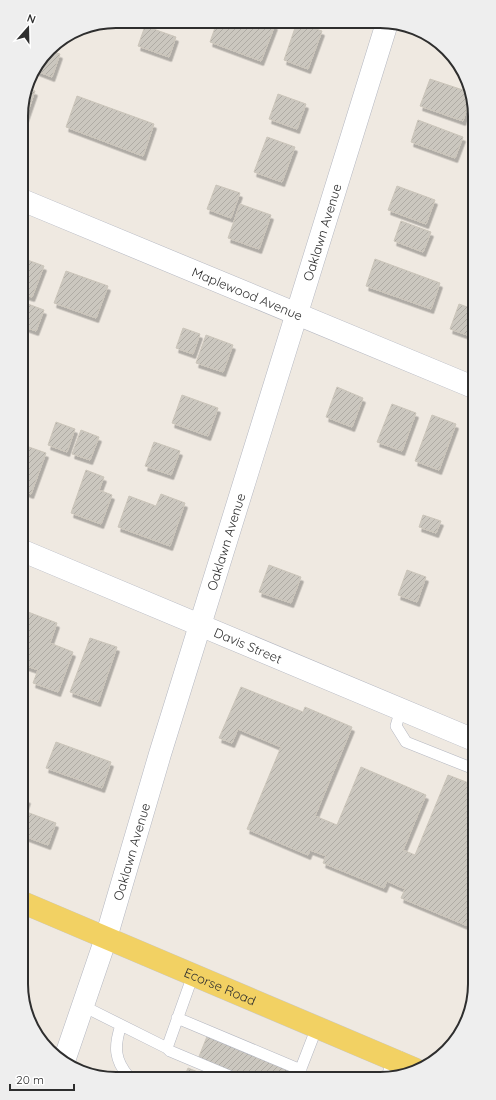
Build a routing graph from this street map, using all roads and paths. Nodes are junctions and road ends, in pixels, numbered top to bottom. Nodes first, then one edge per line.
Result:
1 (386, 29) edge
2 (28, 202) edge
3 (297, 314) junction
4 (468, 385) edge
5 (28, 553) edge
6 (200, 624) junction
7 (400, 709) junction
8 (468, 737) edge
9 (468, 767) edge
10 (28, 905) edge
11 (106, 938) junction
12 (193, 975) junction
13 (83, 1006) junction
14 (177, 1018) junction
15 (121, 1025) junction
16 (317, 1027) junction
17 (167, 1048) junction
18 (66, 1056) edge
19 (402, 1069) edge
20 (127, 1072) edge
21 (220, 1072) edge
22 (298, 1072) edge
23 (300, 1072) edge

1 - 3 street, Oaklawn Avenue
2 - 3 street, Maplewood Avenue
3 - 4 street, Maplewood Avenue
3 - 6 street, Oaklawn Avenue
5 - 6 street, Davis Street
6 - 7 street, Davis Street
6 - 11 street, Oaklawn Avenue
7 - 8 street, Davis Street
7 - 9 lane
10 - 11 main road, Ecorse Road
11 - 12 main road, Ecorse Road
11 - 13 street, Oaklawn Avenue
12 - 14 lane
12 - 16 main road, Ecorse Road
13 - 15 lane
13 - 18 street, Oaklawn Avenue
14 - 17 lane
14 - 22 lane
15 - 17 lane
15 - 20 lane
16 - 19 main road, Ecorse Road
16 - 23 lane
17 - 21 lane

